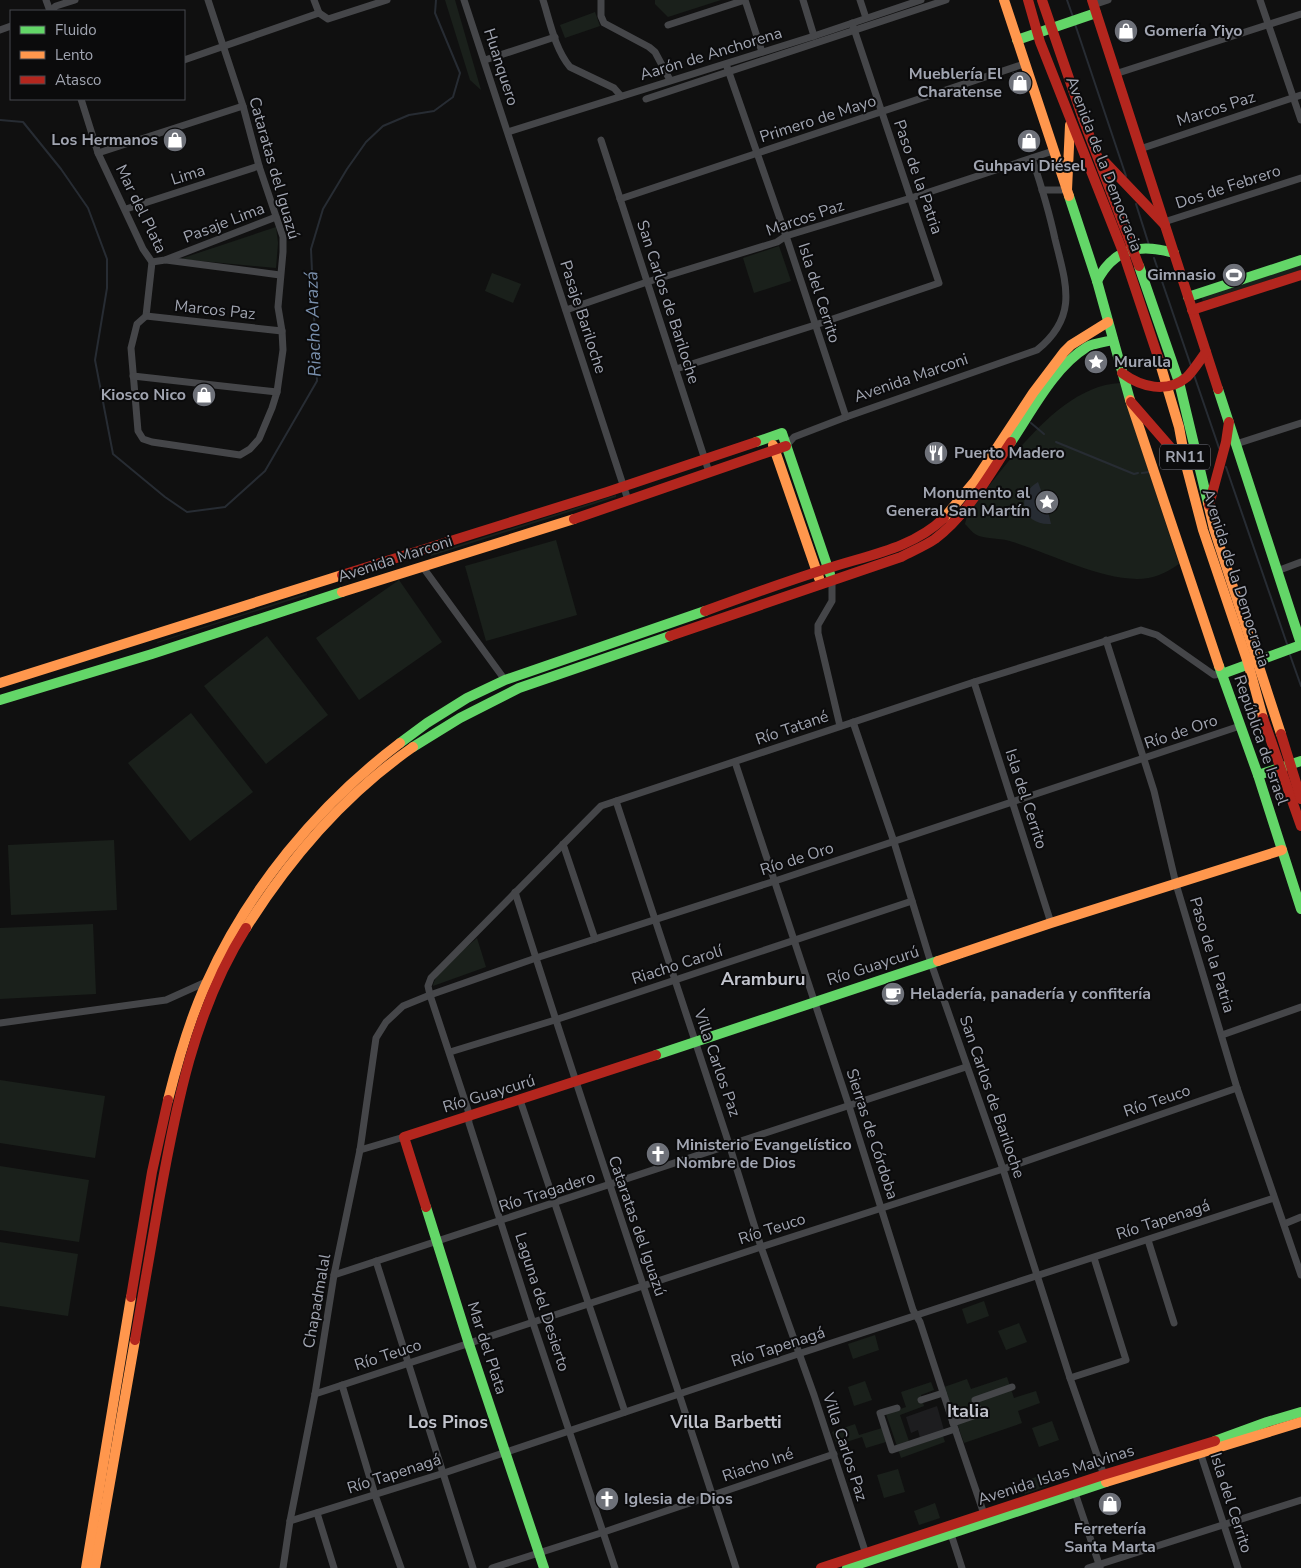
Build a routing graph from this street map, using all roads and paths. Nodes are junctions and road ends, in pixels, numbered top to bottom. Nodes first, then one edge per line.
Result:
1 (74, 0) edge
2 (208, 0) edge
3 (314, 0) edge
4 (386, 0) edge
5 (464, 0) edge
6 (543, 0) edge
7 (602, 0) edge
8 (745, 0) edge
9 (803, 0) edge
10 (860, 0) edge
11 (919, 0) edge
12 (946, 0) edge
13 (1004, 0) edge
14 (1028, 0) edge
15 (1042, 0) edge
16 (1108, 0) edge
17 (1260, 0) edge
18 (1094, 6) edge
19 (51, 10) edge
20 (319, 13) junction
21 (1301, 14) edge
22 (866, 18) junction
23 (1268, 24) junction
24 (668, 25) dead end
25 (853, 27) junction
26 (1051, 28) junction
27 (1038, 33) junction
28 (814, 36) junction
29 (555, 37) junction
30 (1017, 40) junction
31 (223, 46) junction
32 (762, 52) junction
33 (185, 60) edge
34 (485, 60) junction
35 (1024, 64) junction
36 (727, 68) junction
37 (1115, 74) junction
38 (670, 80) junction
39 (621, 96) junction
40 (1297, 97) edge
41 (646, 99) dead end
42 (81, 100) edge
43 (243, 106) junction
44 (882, 112) junction
45 (1070, 120) junction
46 (1301, 120) edge
47 (508, 132) junction
48 (601, 140) dead end
49 (512, 143) joint
50 (1140, 149) junction
51 (1053, 152) junction
52 (98, 153) junction
53 (757, 154) junction
54 (1098, 154) junction
55 (1032, 158) junction
56 (259, 166) junction
57 (1301, 178) edge
58 (1042, 190) junction
59 (1067, 190) junction
60 (911, 198) junction
61 (620, 199) junction
62 (126, 209) junction
63 (276, 217) junction
64 (1164, 224) junction
65 (786, 236) junction
66 (1128, 250) junction
67 (1174, 253) junction
68 (165, 260) junction
69 (1301, 260) edge
70 (152, 262) junction
71 (280, 275) junction
72 (1301, 275) edge
73 (1097, 281) junction
74 (647, 282) junction
75 (1188, 297) junction
76 (566, 310) junction
77 (1192, 310) junction
78 (146, 316) junction
79 (1108, 322) junction
80 (815, 325) junction
81 (282, 331) junction
82 (1113, 340) junction
83 (1206, 352) junction
84 (676, 369) junction
85 (1122, 373) junction
86 (133, 376) junction
87 (1174, 383) junction
88 (277, 392) junction
89 (1130, 402) junction
90 (846, 417) junction
91 (1229, 422) junction
92 (1301, 423) edge
93 (782, 433) junction
94 (770, 437) junction
95 (794, 437) junction
96 (1236, 444) junction
97 (786, 446) junction
98 (774, 450) junction
99 (240, 455) joint
100 (705, 459) junction
101 (1186, 465) junction
102 (710, 472) junction
103 (624, 486) junction
104 (628, 500) junction
105 (1209, 508) junction
106 (417, 552) junction
107 (1301, 562) edge
108 (422, 566) junction
109 (828, 568) junction
110 (1277, 571) junction
111 (817, 572) junction
112 (832, 579) junction
113 (821, 584) junction
114 (146, 637) junction
115 (1106, 640) junction
116 (1301, 644) edge
117 (152, 654) junction
118 (1258, 660) junction
119 (1248, 663) junction
120 (48, 668) junction
121 (1222, 674) junction
122 (505, 680) junction
123 (974, 682) junction
124 (0, 683) edge
125 (53, 684) junction
126 (0, 700) edge
127 (853, 722) junction
128 (840, 726) junction
129 (1240, 726) junction
130 (1143, 759) junction
131 (1301, 761) edge
132 (735, 762) junction
133 (1286, 766) junction
134 (1258, 775) junction
135 (1301, 799) edge
136 (616, 801) junction
137 (1013, 802) junction
138 (1301, 826) edge
139 (894, 842) junction
140 (563, 844) junction
141 (1282, 850) junction
142 (775, 881) junction
143 (1176, 884) junction
144 (515, 892) junction
145 (912, 902) junction
146 (1301, 909) edge
147 (654, 920) junction
148 (1051, 923) junction
149 (595, 939) junction
150 (793, 941) junction
151 (536, 958) junction
152 (931, 963) junction
153 (674, 980) junction
154 (206, 982) junction
155 (428, 986) joint
156 (430, 995) junction
157 (814, 1001) junction
158 (1301, 1007) edge
159 (555, 1020) junction
160 (0, 1023) edge
161 (1222, 1035) junction
162 (376, 1038) joint
163 (695, 1042) junction
164 (450, 1052) junction
165 (966, 1067) junction
166 (575, 1082) junction
167 (1237, 1088) junction
168 (520, 1100) junction
169 (849, 1106) junction
170 (469, 1116) junction
171 (404, 1137) junction
172 (729, 1144) junction
173 (360, 1150) junction
174 (1003, 1169) junction
175 (609, 1186) junction
176 (1274, 1198) junction
177 (556, 1203) junction
178 (881, 1208) junction
179 (1301, 1217) edge
180 (501, 1221) junction
181 (1284, 1224) junction
182 (1148, 1240) junction
183 (436, 1241) junction
184 (761, 1247) junction
185 (1094, 1258) junction
186 (376, 1261) junction
187 (334, 1275) junction
188 (1301, 1275) edge
189 (1038, 1276) junction
190 (644, 1286) junction
191 (589, 1304) junction
192 (916, 1315) junction
193 (533, 1323) junction
194 (1174, 1323) dead end
195 (469, 1344) junction
196 (798, 1354) junction
197 (407, 1363) junction
198 (1070, 1378) junction
199 (342, 1385) junction
200 (1012, 1387) dead end
201 (943, 1392) junction
202 (315, 1394) junction
203 (679, 1395) junction
204 (921, 1400) dead end
205 (897, 1408) dead end
206 (625, 1412) junction
207 (1301, 1412) edge
208 (1301, 1422) edge
209 (954, 1426) junction
210 (570, 1430) junction
211 (1200, 1450) junction
212 (506, 1452) junction
213 (834, 1454) junction
214 (444, 1473) junction
215 (1104, 1478) junction
216 (1073, 1488) junction
217 (375, 1495) junction
218 (712, 1495) junction
219 (1301, 1500) edge
220 (317, 1513) junction
221 (984, 1514) junction
222 (290, 1521) junction
223 (1224, 1525) junction
224 (950, 1530) junction
225 (604, 1532) junction
226 (539, 1553) junction
227 (867, 1557) junction
228 (1100, 1566) edge
229 (86, 1568) edge
230 (96, 1568) edge
231 (283, 1568) edge
232 (334, 1568) edge
233 (402, 1568) edge
234 (473, 1568) edge
235 (492, 1568) edge
236 (544, 1568) edge
237 (615, 1568) edge
238 (736, 1568) edge
239 (823, 1568) edge
240 (847, 1568) edge
241 (962, 1568) edge
242 (1088, 1568) edge
243 (1238, 1568) edge

1 - 19 street
2 - 31 street, Cataratas del Iguazú
3 - 20 street
4 - 20 street
5 - 34 street, Huanquero
6 - 29 street
7 - 38 street
8 - 24 street
8 - 32 street
9 - 28 street
10 - 22 street
11 - 22 street, Aarón de Anchorena
12 - 25 street
13 - 30 main road
14 - 27 main road, Avenida de la Democracia / RN11
15 - 26 main road, Avenida de la Democracia / RN11
16 - 18 street
17 - 23 street
18 - 26 main road
18 - 37 main road, Avenida de la Democracia
20 - 31 street
21 - 23 street
22 - 25 street, Aarón de Anchorena
23 - 37 street
23 - 40 street
25 - 28 street, Aarón de Anchorena
25 - 36 street
25 - 44 street, Paso de la Patria
26 - 27 main road
26 - 54 main road, Avenida de la Democracia / RN11
27 - 30 main road
27 - 45 main road, Avenida de la Democracia / RN11
28 - 32 street, Aarón de Anchorena
29 - 34 street
29 - 39 street
30 - 35 main road
31 - 33 street
31 - 43 street, Cataratas del Iguazú
32 - 36 street, Aarón de Anchorena
34 - 47 street, Huanquero
35 - 44 street, Primero de Mayo
35 - 51 main road
36 - 38 street, Aarón de Anchorena
36 - 41 street
36 - 53 street, Isla del Cerrito
37 - 50 main road, Avenida de la Democracia
38 - 39 street, Aarón de Anchorena
39 - 47 street, Aarón de Anchorena
40 - 46 street
40 - 50 street, Marcos Paz
42 - 52 street, Mar del Plata
43 - 52 street
43 - 56 street, Cataratas del Iguazú
44 - 53 street, Primero de Mayo
44 - 60 street, Paso de la Patria
45 - 59 main road
45 - 66 main road, Avenida de la Democracia / RN11
47 - 49 street, Huanquero
48 - 61 street, San Carlos de Bariloche
49 - 76 street, Pasaje Bariloche
50 - 64 main road, Avenida de la Democracia
51 - 55 street, Marcos Paz
51 - 59 main road
52 - 62 street, Mar del Plata
53 - 61 street, Primero de Mayo
53 - 65 street, Isla del Cerrito
54 - 64 main road
54 - 66 main road, Avenida de la Democracia / RN11
55 - 58 street
55 - 60 street, Marcos Paz
56 - 62 street, Lima
56 - 63 street, Cataratas del Iguazú
57 - 64 street, Dos de Febrero
58 - 59 street
58 - 90 street, Avenida Marconi
59 - 73 main road
60 - 65 street, Marcos Paz
60 - 80 street, Paso de la Patria
61 - 74 street, San Carlos de Bariloche
62 - 70 street, Mar del Plata
63 - 68 street, Pasaje Lima
63 - 71 street, Cataratas del Iguazú
64 - 67 main road, Avenida de la Democracia
65 - 74 street, Marcos Paz
65 - 80 street, Isla del Cerrito
66 - 67 main road
66 - 73 main road
66 - 87 main road, Avenida de la Democracia / RN11
67 - 75 main road, Avenida de la Democracia
68 - 70 street, Pasaje Lima
68 - 71 street
69 - 75 main road
70 - 78 street, Mar del Plata
71 - 81 street, Cataratas del Iguazú
72 - 77 main road
73 - 79 main road
74 - 76 street, Marcos Paz
74 - 84 street, San Carlos de Bariloche
75 - 77 main road, Avenida de la Democracia
76 - 103 street, Pasaje Bariloche
77 - 83 main road, Avenida de la Democracia
78 - 81 street, Marcos Paz
78 - 86 street, Mar del Plata
79 - 82 main road
79 - 109 main road
80 - 84 street
80 - 90 street, Isla del Cerrito
81 - 88 street, Cataratas del Iguazú
82 - 85 main road
82 - 112 main road
83 - 87 main road
83 - 91 main road, Avenida de la Democracia
84 - 100 street, San Carlos de Bariloche
85 - 87 main road
85 - 89 main road
86 - 88 street
86 - 99 street, Mar del Plata
87 - 101 main road, Avenida de la Democracia / RN11
87 - 105 main road, Avenida de la Democracia / RN11
88 - 99 street, Cataratas del Iguazú
89 - 101 main road
89 - 121 main road, República de Israel
90 - 95 street, Avenida Marconi
91 - 96 main road, Avenida de la Democracia
91 - 105 main road
92 - 96 street
93 - 94 main road, Avenida Marconi
93 - 95 street
93 - 97 main road
94 - 98 main road
94 - 100 main road, Avenida Marconi
95 - 97 street, Avenida Marconi
96 - 110 main road, Avenida de la Democracia
97 - 98 main road, Avenida Marconi
97 - 109 main road
98 - 102 main road, Avenida Marconi
98 - 111 main road
100 - 102 street, San Carlos de Bariloche
100 - 103 main road, Avenida Marconi
101 - 119 main road, Avenida de la Democracia / RN11
102 - 104 main road, Avenida Marconi
103 - 104 street, Pasaje Bariloche
103 - 106 main road, Avenida Marconi
104 - 108 main road, Avenida Marconi
105 - 118 main road, Avenida de la Democracia / RN11
106 - 108 main road
106 - 114 main road, Avenida Marconi
107 - 110 street
108 - 117 main road, Avenida Marconi
108 - 122 street
109 - 111 main road
109 - 112 main road
110 - 116 main road, Avenida de la Democracia
111 - 113 main road
111 - 122 main road
112 - 113 main road
112 - 128 street
113 - 230 main road
114 - 117 main road
114 - 120 main road, Avenida Marconi
115 - 121 street, Río Tatané
115 - 123 street, Río Tatané
115 - 130 street, Paso de la Patria
116 - 118 main road
117 - 125 main road, Avenida Marconi
118 - 119 main road
118 - 133 main road, Avenida de la Democracia / RN11
119 - 121 main road
119 - 133 main road, Avenida de la Democracia / RN11
120 - 124 main road, Avenida Marconi
120 - 125 main road
121 - 129 main road, República de Israel
122 - 154 main road
123 - 127 street, Río Tatané
123 - 137 street, Isla del Cerrito
125 - 126 main road, Avenida Marconi
127 - 128 street, Río Tatané
127 - 139 street, San Carlos de Bariloche
128 - 132 street, Río Tatané
129 - 130 street, Río de Oro
129 - 134 main road, República de Israel
130 - 137 street, Río de Oro
130 - 143 street, Paso de la Patria
131 - 133 main road
132 - 136 street, Río Tatané
132 - 142 street, Sierras de Córdoba
133 - 134 main road
133 - 135 main road, Avenida de la Democracia / RN11
133 - 138 main road, Avenida de la Democracia / RN11
134 - 141 main road, República de Israel
136 - 140 street, Río Tatané
136 - 147 street, Villa Carlos Paz
137 - 139 street, Río de Oro
137 - 148 street, Isla del Cerrito
139 - 142 street, Río de Oro
139 - 145 street, San Carlos de Bariloche
140 - 144 street, Río Tatané
140 - 149 street
141 - 143 main road, Río Guaycurú
141 - 146 main road, República de Israel
142 - 147 street, Río de Oro
142 - 150 street, Sierras de Córdoba
143 - 148 main road, Río Guaycurú
143 - 161 street, Paso de la Patria
144 - 151 street, Cataratas del Iguazú
144 - 155 street, Río Tatané
145 - 150 street, Riacho Carolí
145 - 152 street, San Carlos de Bariloche
147 - 149 street, Río de Oro
147 - 153 street, Villa Carlos Paz
148 - 152 main road, Río Guaycurú
149 - 151 street, Río de Oro
150 - 153 street, Riacho Carolí
150 - 157 street, Sierras de Córdoba
151 - 156 street, Río de Oro
151 - 159 street, Cataratas del Iguazú
152 - 157 main road, Río Guaycurú
152 - 165 street, San Carlos de Bariloche
153 - 159 street, Riacho Carolí
153 - 163 street, Villa Carlos Paz
154 - 160 street
154 - 229 main road
155 - 156 street, Laguna del Desierto
156 - 162 street, Río de Oro
156 - 164 street, Laguna del Desierto
157 - 163 main road, Río Guaycurú
157 - 169 street, Sierras de Córdoba
158 - 161 street
159 - 164 street, Riacho Carolí
159 - 166 street, Cataratas del Iguazú
161 - 167 street, Paso de la Patria
162 - 173 street, Chapadmalal
163 - 166 main road, Río Guaycurú
163 - 172 street, Villa Carlos Paz
164 - 170 street, Laguna del Desierto
165 - 169 street, Río Tragadero
165 - 174 street, San Carlos de Bariloche
166 - 168 main road, Río Guaycurú
166 - 175 street, Cataratas del Iguazú
167 - 174 street, Río Teuco
167 - 176 street, Paso de la Patria
168 - 170 main road, Río Guaycurú
168 - 177 street
169 - 172 street, Río Tragadero
169 - 178 street, Sierras de Córdoba
170 - 171 main road, Río Guaycurú
170 - 180 street, Laguna del Desierto
171 - 173 street, Río Guaycurú
171 - 183 main road, Mar del Plata
172 - 175 street, Río Tragadero
172 - 184 street, Villa Carlos Paz
173 - 187 street, Chapadmalal
174 - 178 street, Río Teuco
174 - 189 street, San Carlos de Bariloche
175 - 177 street, Río Tragadero
175 - 190 street, Cataratas del Iguazú
176 - 181 street, Paso de la Patria
176 - 182 street, Río Tapenagá
177 - 180 street, Río Tragadero
177 - 191 street
178 - 184 street, Río Teuco
178 - 192 street, Sierras de Córdoba
179 - 181 street
180 - 183 street, Río Tragadero
180 - 193 street, Laguna del Desierto
181 - 188 street, Paso de la Patria
182 - 185 street, Río Tapenagá
182 - 194 street
183 - 186 street, Río Tragadero
183 - 195 main road, Mar del Plata
184 - 190 street, Río Teuco
184 - 196 street, Villa Carlos Paz
185 - 189 street, Río Tapenagá
185 - 198 street
186 - 187 street, Río Tragadero
186 - 197 street
187 - 202 street, Chapadmalal
189 - 192 street, Río Tapenagá
189 - 198 street, San Carlos de Bariloche
190 - 191 street, Río Teuco
190 - 203 street, Cataratas del Iguazú
191 - 193 street, Río Teuco
191 - 206 street
192 - 196 street, Río Tapenagá
192 - 201 street, Sierras de Córdoba
193 - 195 street, Río Teuco
193 - 210 street, Laguna del Desierto
195 - 197 street, Río Teuco
195 - 212 main road, Mar del Plata
196 - 203 street, Río Tapenagá
196 - 213 street, Villa Carlos Paz
197 - 199 street, Río Teuco
197 - 214 street
198 - 215 street, San Carlos de Bariloche
199 - 202 street, Río Teuco
199 - 217 street
200 - 209 street
201 - 204 street
201 - 209 street, Sierras de Córdoba
202 - 222 street, Chapadmalal
203 - 206 street, Río Tapenagá
203 - 218 street, Cataratas del Iguazú
205 - 209 street
206 - 210 street, Río Tapenagá
207 - 211 main road, Avenida Islas Malvinas
208 - 211 main road, Avenida Islas Malvinas
209 - 221 street, Sierras de Córdoba
210 - 212 street, Río Tapenagá
210 - 225 street, Laguna del Desierto
211 - 215 main road, Avenida Islas Malvinas
211 - 223 street, Isla del Cerrito
212 - 214 street, Río Tapenagá
212 - 226 main road, Mar del Plata
213 - 218 street, Riacho Iné
213 - 227 street, Villa Carlos Paz
214 - 217 street, Río Tapenagá
214 - 234 street
215 - 216 main road, Avenida Islas Malvinas
216 - 221 main road, Avenida Islas Malvinas
216 - 224 main road, Avenida Islas Malvinas
216 - 228 street
217 - 220 street, Río Tapenagá
217 - 233 street
218 - 225 street, Riacho Iné
218 - 238 street, Cataratas del Iguazú
219 - 223 street
220 - 222 street, Río Tapenagá
220 - 232 street
221 - 224 main road, Avenida Islas Malvinas
222 - 231 street, Chapadmalal
223 - 228 street
223 - 243 street, Isla del Cerrito
224 - 227 main road, Avenida Islas Malvinas
224 - 241 street
225 - 226 street, Riacho Iné
225 - 237 street, Laguna del Desierto
226 - 235 street, Riacho Iné
226 - 236 main road, Mar del Plata
227 - 239 main road, Avenida Islas Malvinas
227 - 240 main road, Avenida Islas Malvinas
228 - 242 street

